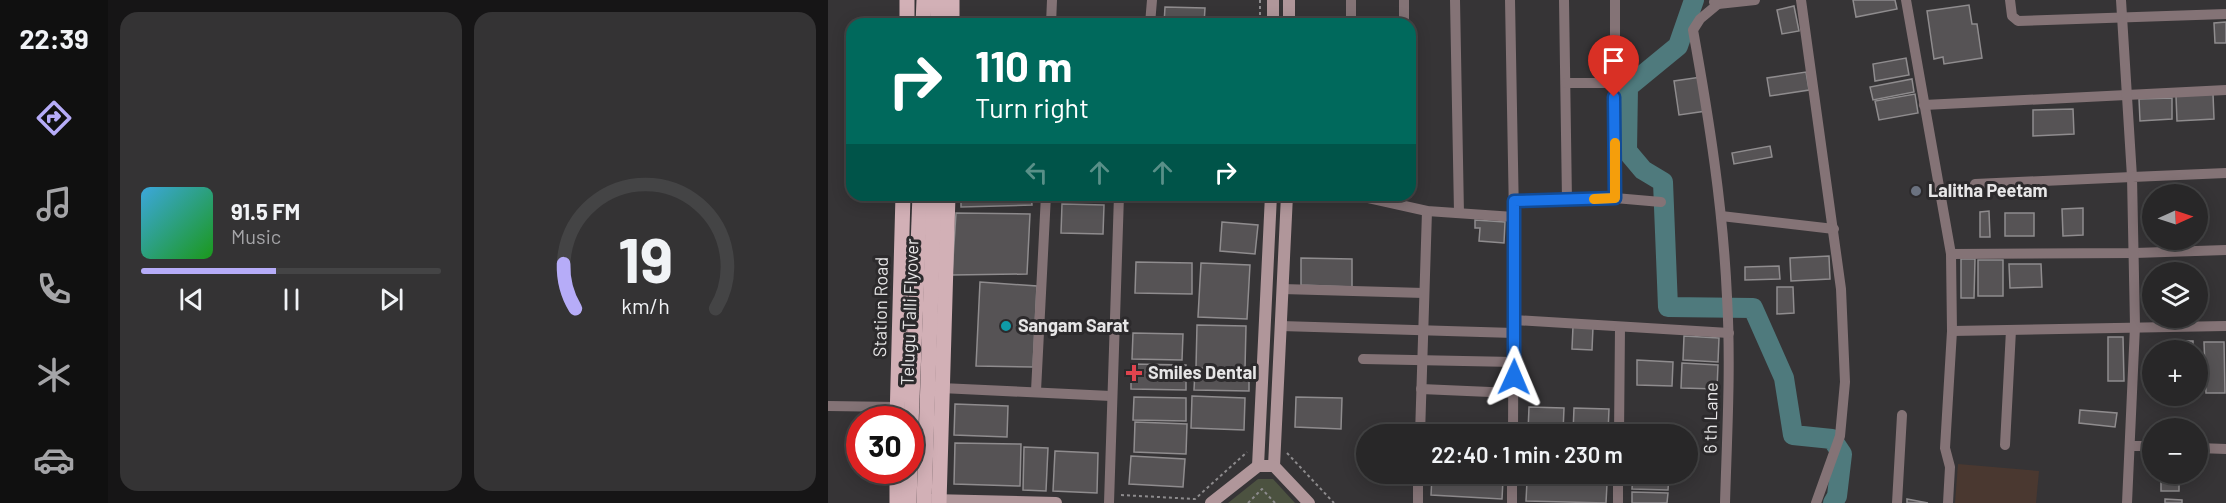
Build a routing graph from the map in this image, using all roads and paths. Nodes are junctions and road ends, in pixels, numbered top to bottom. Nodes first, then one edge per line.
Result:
1 (908, 0) edge
2 (924, 0) edge
3 (938, 0) edge
4 (952, 0) edge
5 (1052, 0) edge
6 (1152, 0) edge
7 (1260, 0) edge
8 (1273, 0) edge
9 (1290, 0) edge
10 (1351, 0) edge
11 (1404, 0) edge
12 (1455, 0) edge
13 (1510, 0) edge
14 (1564, 0) edge
15 (1615, 0) edge
16 (1755, 0) edge
17 (1801, 0) edge
18 (1906, 0) edge
19 (2010, 0) edge
20 (2121, 0) edge
21 (1715, 2) edge
22 (2226, 14) edge
23 (907, 18) edge
24 (923, 18) edge
25 (938, 18) edge
26 (952, 18) edge
27 (1051, 18) edge
28 (1150, 18) edge
29 (1260, 18) edge
30 (1273, 18) edge
31 (1289, 18) edge
32 (1351, 18) edge
33 (1404, 18) edge
34 (2123, 18) junction
35 (1614, 77) junction
36 (1566, 83) junction
37 (2226, 90) edge
38 (2128, 94) junction
39 (1924, 105) junction
40 (2226, 173) edge
41 (2132, 177) junction
42 (1975, 184) dead end
43 (1615, 198) junction
44 (903, 201) edge
45 (920, 201) edge
46 (934, 201) edge
47 (948, 201) edge
48 (1046, 201) edge
49 (1119, 201) edge
50 (1271, 201) edge
51 (1287, 201) edge
52 (1379, 201) edge
53 (1408, 201) edge
54 (1514, 201) junction
55 (1567, 201) junction
56 (1661, 202) dead end
57 (1408, 208) junction
58 (1427, 211) junction
59 (1459, 213) junction
60 (1721, 216) junction
61 (1514, 217) junction
62 (1834, 229) junction
63 (2226, 250) edge
64 (1951, 254) junction
65 (2135, 254) junction
66 (1282, 289) junction
67 (1424, 293) junction
68 (1514, 320) junction
69 (1281, 326) junction
70 (2135, 326) junction
71 (2226, 326) edge
72 (1620, 327) junction
73 (1423, 329) junction
74 (2011, 330) junction
75 (1952, 331) junction
76 (1514, 333) junction
77 (1729, 333) junction
78 (1363, 360) dead end
79 (1422, 360) junction
80 (1514, 362) junction
81 (941, 388) junction
82 (1421, 389) junction
83 (1036, 391) junction
84 (1514, 393) junction
85 (1111, 396) junction
86 (828, 406) edge
87 (898, 406) edge
88 (912, 406) edge
89 (846, 408) edge
90 (1902, 415) dead end
91 (1420, 424) edge
92 (1513, 424) edge
93 (1619, 424) edge
94 (1288, 442) dead end
95 (2005, 445) dead end
96 (2131, 446) junction
97 (2142, 447) edge
98 (2208, 448) edge
99 (2226, 449) edge
100 (1247, 452) dead end
101 (1258, 465) junction
102 (1274, 466) junction
103 (897, 484) edge
104 (909, 484) edge
105 (1418, 484) edge
106 (1512, 484) edge
107 (1618, 484) edge
108 (1109, 499) edge
109 (939, 501) edge
110 (897, 503) edge
111 (908, 503) edge
112 (924, 503) edge
113 (1056, 503) edge
114 (1211, 503) edge
115 (1248, 503) edge
116 (1275, 503) edge
117 (1310, 503) edge
118 (1334, 503) edge
119 (1418, 503) edge
120 (1512, 503) edge
121 (1618, 503) edge
122 (1725, 503) edge
123 (1816, 503) edge
124 (1897, 503) edge
125 (1948, 503) edge
126 (2127, 503) edge

1 - 23 main road
2 - 24 main road
3 - 25 main road
4 - 26 main road
5 - 27 street
6 - 28 street
7 - 29 path
8 - 30 main road
9 - 31 main road
10 - 32 street
11 - 33 street
12 - 59 street
13 - 54 street
14 - 36 street
15 - 35 street
16 - 21 street
17 - 62 street
18 - 39 street
19 - 34 street
20 - 34 street
21 - 60 street, 6 th Lane
22 - 34 street
34 - 38 street
35 - 36 street
35 - 43 street
36 - 55 street
37 - 38 street
38 - 39 street
38 - 41 street
39 - 64 street
40 - 41 street
41 - 42 street
41 - 65 street
43 - 55 street
43 - 56 street
44 - 87 main road, Station Road
45 - 88 main road, Telugu Talli Flyover
46 - 112 main road, Telugu Talli Flyover, bridge
47 - 81 main road
48 - 83 street
49 - 85 street
50 - 101 main road
51 - 66 main road
52 - 57 street
53 - 57 street
54 - 55 street
54 - 61 street
57 - 58 street
58 - 59 street
58 - 67 street
59 - 61 street
60 - 62 street
60 - 77 street, 6 th Lane
61 - 68 street
62 - 123 street
63 - 65 street
64 - 65 street
64 - 75 street
65 - 70 street
66 - 67 street
66 - 69 main road
67 - 73 street
68 - 72 street
68 - 76 street
69 - 73 street
69 - 102 main road
70 - 71 street
70 - 74 street
70 - 96 street
72 - 77 street
72 - 93 street
73 - 76 street
73 - 79 street
74 - 75 street
74 - 95 street
75 - 125 street
76 - 80 street
77 - 122 street, 6 th Lane
78 - 79 street
79 - 80 street
79 - 82 street
80 - 84 street
81 - 83 street
81 - 109 main road
82 - 84 street
82 - 91 street
83 - 85 street
84 - 92 street
85 - 108 street
86 - 89 street
90 - 124 street
94 - 118 path
96 - 97 street
96 - 126 street
98 - 99 street
100 - 108 path
101 - 102 main road
101 - 114 main road
102 - 117 main road
103 - 110 main road
104 - 111 main road, bridge
105 - 119 street
106 - 120 street
107 - 121 street
109 - 111 main road
109 - 113 main road
115 - 116 path

